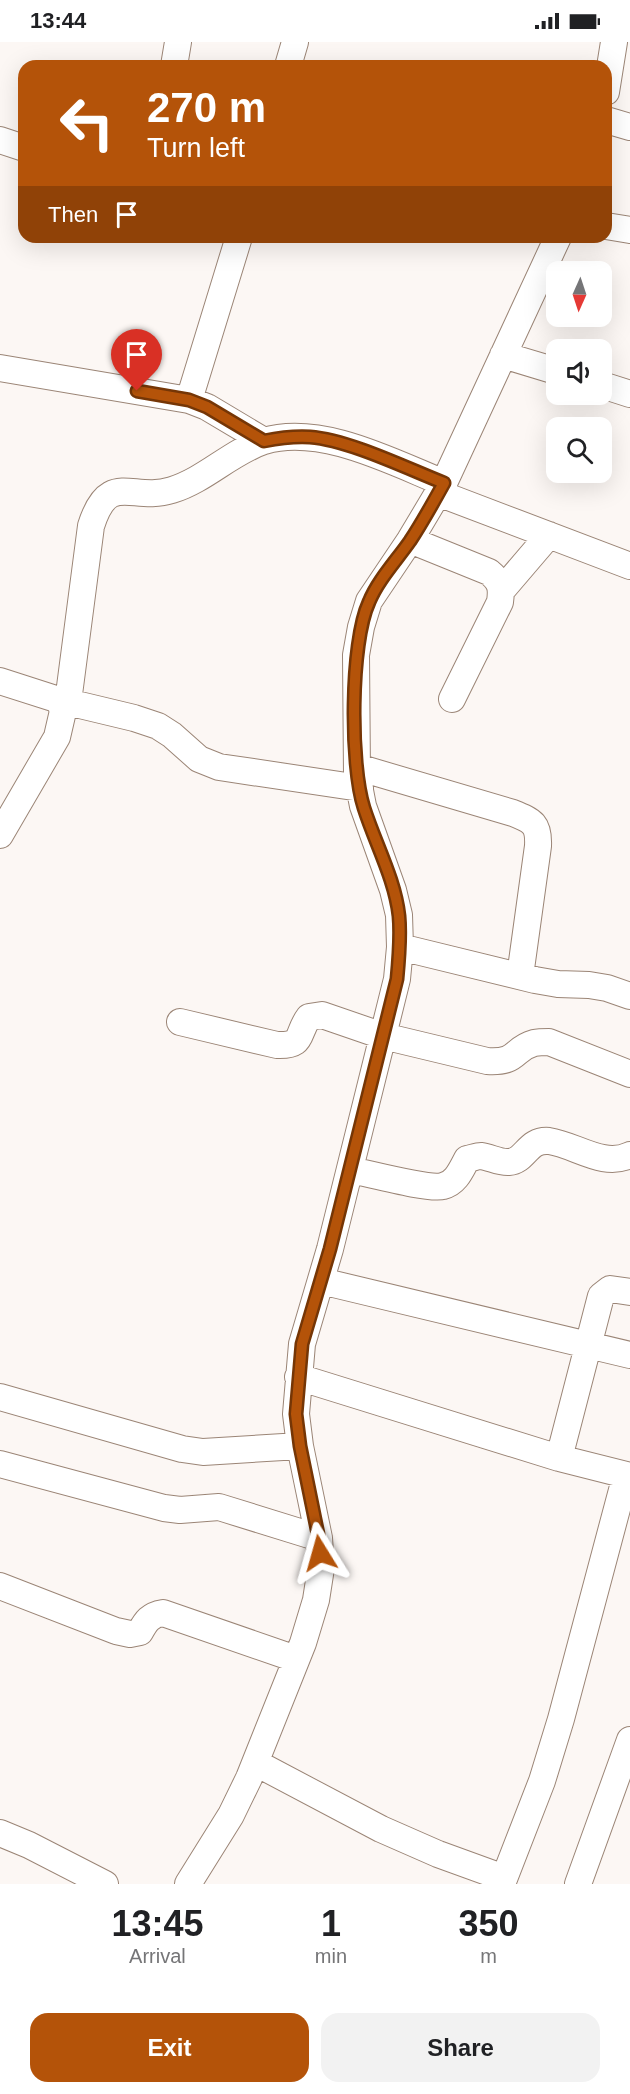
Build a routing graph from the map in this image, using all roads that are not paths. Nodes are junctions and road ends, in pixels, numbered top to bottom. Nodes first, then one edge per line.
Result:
1 (178, 42) edge
2 (295, 42) edge
3 (614, 42) edge
4 (175, 60) edge
5 (290, 60) edge
6 (611, 60) edge
7 (612, 122) edge
8 (630, 127) edge
9 (0, 140) edge
10 (18, 146) edge
11 (612, 227) edge
12 (630, 230) edge
13 (237, 243) edge
14 (555, 243) edge
15 (503, 355) junction
16 (0, 368) edge
17 (546, 368) edge
18 (612, 388) edge
19 (630, 394) edge
20 (189, 400) junction
21 (264, 441) junction
22 (441, 488) junction
23 (549, 535) junction
24 (410, 540) junction
25 (630, 566) edge
26 (502, 590) junction
27 (0, 681) edge
28 (452, 699) dead end
29 (64, 701) junction
30 (358, 777) junction
31 (0, 835) edge
32 (400, 947) junction
33 (520, 976) junction
34 (630, 996) edge
35 (180, 1022) dead end
36 (383, 1035) junction
37 (630, 1074) edge
38 (630, 1155) edge
39 (350, 1170) junction
40 (321, 1281) junction
41 (630, 1292) edge
42 (589, 1345) junction
43 (630, 1355) edge
44 (298, 1377) junction
45 (0, 1397) edge
46 (300, 1446) junction
47 (559, 1458) junction
48 (0, 1464) edge
49 (628, 1476) edge
50 (319, 1539) junction
51 (0, 1586) edge
52 (296, 1659) junction
53 (630, 1740) edge
54 (256, 1763) junction
55 (0, 1833) edge
56 (503, 1881) edge
57 (105, 1884) edge
58 (188, 1884) edge
59 (578, 1884) edge

1 - 4 street
2 - 5 street
3 - 6 street
7 - 8 street
9 - 10 street
11 - 12 street
13 - 20 street
14 - 15 street
15 - 17 street
15 - 22 street
16 - 20 street
18 - 19 street
20 - 21 street
21 - 22 street
21 - 29 street
22 - 23 street
22 - 24 street
23 - 25 street
23 - 26 street
24 - 26 street
24 - 30 street
26 - 28 street
27 - 29 street
29 - 30 street
29 - 31 street
30 - 32 street
30 - 33 street
32 - 33 street
32 - 36 street
33 - 34 street
35 - 36 street
36 - 37 street
36 - 39 street
38 - 39 street
39 - 40 street
40 - 42 street
40 - 44 street
41 - 42 street
42 - 43 street
42 - 47 street
44 - 46 street
44 - 47 street
45 - 46 street
46 - 50 street
47 - 49 street
48 - 50 street
49 - 56 street
50 - 52 street
51 - 52 street
52 - 54 street
53 - 59 street
54 - 56 street
54 - 58 street
55 - 57 street

